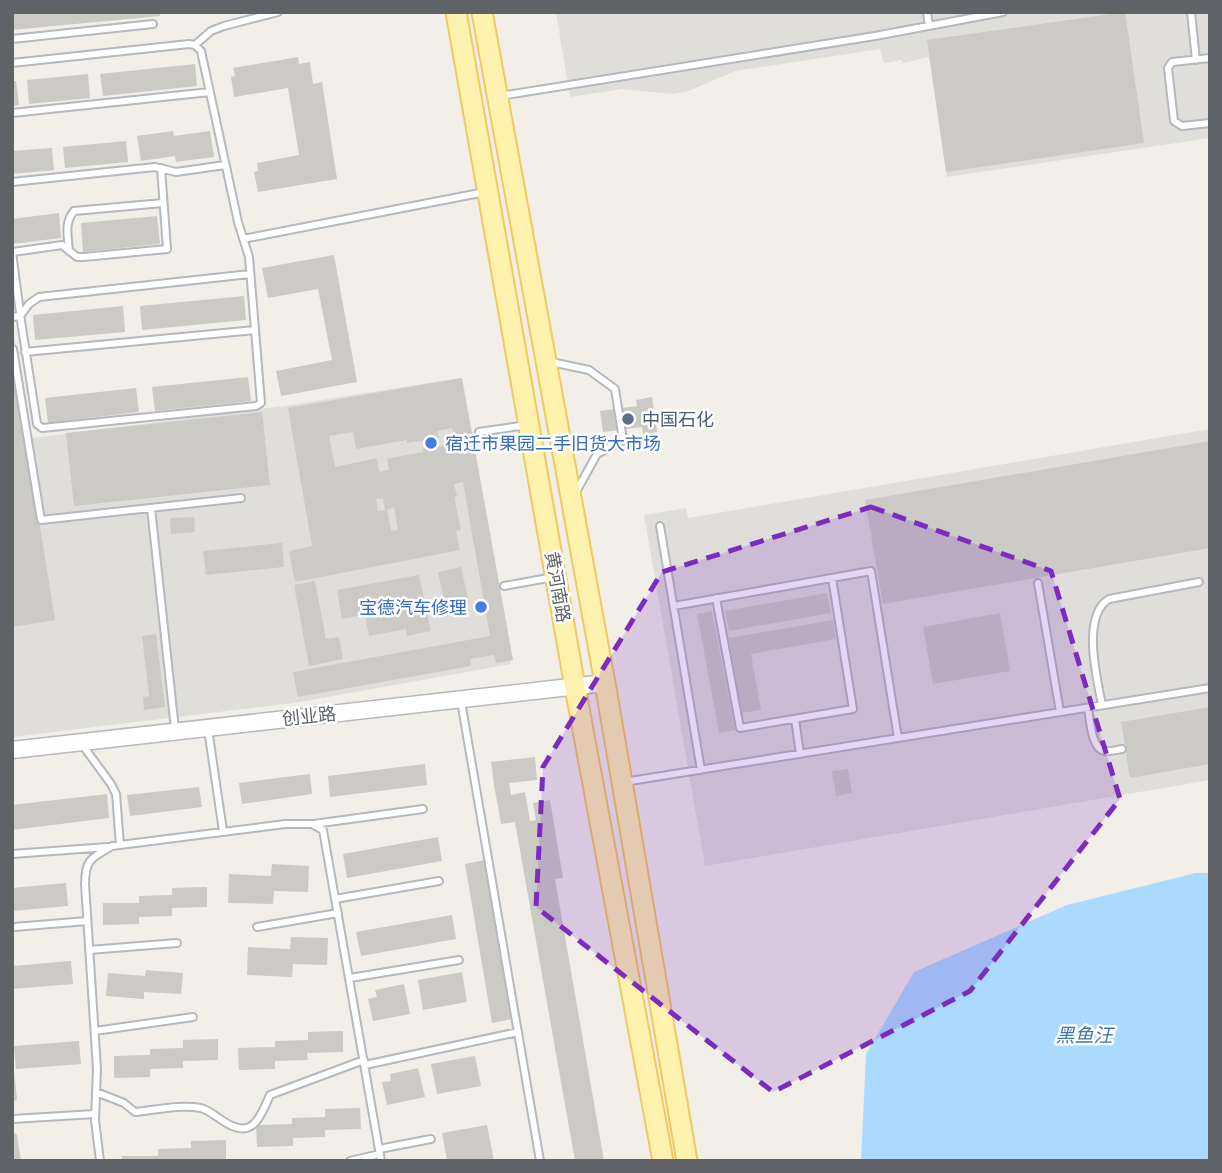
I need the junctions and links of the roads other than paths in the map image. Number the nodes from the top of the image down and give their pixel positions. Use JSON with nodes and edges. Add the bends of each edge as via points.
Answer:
{"nodes":[{"id":1,"x":278,"y":12,"type":"edge"},
{"id":2,"x":456,"y":12,"type":"edge"},
{"id":3,"x":482,"y":12,"type":"edge"},
{"id":4,"x":927,"y":12,"type":"edge"},
{"id":5,"x":1003,"y":12,"type":"edge"},
{"id":6,"x":1191,"y":12,"type":"edge"},
{"id":7,"x":153,"y":24,"type":"dead end"},
{"id":8,"x":929,"y":26,"type":"junction"},
{"id":9,"x":12,"y":39,"type":"edge"},
{"id":10,"x":195,"y":45,"type":"junction"},
{"id":11,"x":1210,"y":58,"type":"edge"},
{"id":12,"x":1196,"y":60,"type":"junction"},
{"id":13,"x":12,"y":63,"type":"edge"},
{"id":14,"x":210,"y":92,"type":"junction"},
{"id":15,"x":498,"y":96,"type":"junction"},
{"id":16,"x":12,"y":113,"type":"edge"},
{"id":17,"x":1210,"y":123,"type":"edge"},
{"id":18,"x":225,"y":165,"type":"junction"},
{"id":19,"x":161,"y":168,"type":"junction"},
{"id":20,"x":12,"y":181,"type":"edge"},
{"id":21,"x":488,"y":191,"type":"junction"},
{"id":22,"x":163,"y":202,"type":"junction"},
{"id":23,"x":243,"y":239,"type":"junction"},
{"id":24,"x":69,"y":251,"type":"junction"},
{"id":25,"x":13,"y":252,"type":"edge"},
{"id":26,"x":250,"y":274,"type":"junction"},
{"id":27,"x":16,"y":316,"type":"edge"},
{"id":28,"x":254,"y":330,"type":"junction"},
{"id":29,"x":13,"y":349,"type":"edge"},
{"id":30,"x":26,"y":352,"type":"junction"},
{"id":31,"x":546,"y":361,"type":"junction"},
{"id":32,"x":529,"y":425,"type":"junction"},
{"id":33,"x":479,"y":432,"type":"dead end"},
{"id":34,"x":241,"y":498,"type":"dead end"},
{"id":35,"x":571,"y":500,"type":"junction"},
{"id":36,"x":151,"y":508,"type":"junction"},
{"id":37,"x":660,"y":526,"type":"dead end"},
{"id":38,"x":556,"y":577,"type":"junction"},
{"id":39,"x":832,"y":578,"type":"junction"},
{"id":40,"x":1199,"y":582,"type":"dead end"},
{"id":41,"x":1038,"y":583,"type":"dead end"},
{"id":42,"x":504,"y":586,"type":"dead end"},
{"id":43,"x":716,"y":598,"type":"junction"},
{"id":44,"x":674,"y":606,"type":"junction"},
{"id":45,"x":605,"y":683,"type":"junction"},
{"id":46,"x":575,"y":687,"type":"junction"},
{"id":47,"x":1210,"y":688,"type":"edge"},
{"id":48,"x":461,"y":699,"type":"junction"},
{"id":49,"x":1101,"y":705,"type":"junction"},
{"id":50,"x":1088,"y":708,"type":"junction"},
{"id":51,"x":1060,"y":712,"type":"junction"},
{"id":52,"x":795,"y":719,"type":"junction"},
{"id":53,"x":208,"y":728,"type":"junction"},
{"id":54,"x":175,"y":731,"type":"junction"},
{"id":55,"x":898,"y":738,"type":"junction"},
{"id":56,"x":80,"y":742,"type":"junction"},
{"id":57,"x":1122,"y":749,"type":"dead end"},
{"id":58,"x":12,"y":750,"type":"edge"},
{"id":59,"x":800,"y":754,"type":"junction"},
{"id":60,"x":701,"y":770,"type":"junction"},
{"id":61,"x":622,"y":783,"type":"junction"},
{"id":62,"x":423,"y":809,"type":"dead end"},
{"id":63,"x":312,"y":824,"type":"junction"},
{"id":64,"x":223,"y":831,"type":"junction"},
{"id":65,"x":120,"y":845,"type":"junction"},
{"id":66,"x":112,"y":846,"type":"junction"},
{"id":67,"x":12,"y":854,"type":"edge"},
{"id":68,"x":439,"y":881,"type":"dead end"},
{"id":69,"x":335,"y":899,"type":"junction"},
{"id":70,"x":338,"y":913,"type":"junction"},
{"id":71,"x":87,"y":921,"type":"junction"},
{"id":72,"x":14,"y":927,"type":"edge"},
{"id":73,"x":257,"y":927,"type":"dead end"},
{"id":74,"x":177,"y":943,"type":"dead end"},
{"id":75,"x":89,"y":950,"type":"junction"},
{"id":76,"x":459,"y":960,"type":"dead end"},
{"id":77,"x":349,"y":978,"type":"junction"},
{"id":78,"x":193,"y":1017,"type":"dead end"},
{"id":79,"x":95,"y":1031,"type":"junction"},
{"id":80,"x":518,"y":1032,"type":"junction"},
{"id":81,"x":365,"y":1062,"type":"junction"},
{"id":82,"x":96,"y":1092,"type":"junction"},
{"id":83,"x":95,"y":1114,"type":"junction"},
{"id":84,"x":12,"y":1119,"type":"edge"},
{"id":85,"x":431,"y":1139,"type":"dead end"},
{"id":86,"x":380,"y":1154,"type":"edge"},
{"id":87,"x":100,"y":1161,"type":"edge"},
{"id":88,"x":350,"y":1161,"type":"edge"},
{"id":89,"x":540,"y":1161,"type":"edge"},
{"id":90,"x":663,"y":1161,"type":"edge"},
{"id":91,"x":687,"y":1161,"type":"edge"}],
"edges":[{"from":1,"to":10,"type":"lane","via":[[211,31]]},
{"from":2,"to":21,"type":"main road","name":"黄河南路"},
{"from":3,"to":15,"type":"main road","name":"黄河南路"},
{"from":4,"to":8,"type":"lane"},
{"from":5,"to":8,"type":"lane"},
{"from":6,"to":12,"type":"lane"},
{"from":7,"to":9,"type":"lane"},
{"from":8,"to":15,"type":"lane"},
{"from":10,"to":13,"type":"lane"},
{"from":10,"to":14,"type":"lane","via":[[201,51]]},
{"from":11,"to":12,"type":"lane"},
{"from":12,"to":17,"type":"lane","via":[[1172,62],[1168,68],[1174,121],[1182,126]]},
{"from":14,"to":16,"type":"lane"},
{"from":14,"to":18,"type":"lane"},
{"from":15,"to":31,"type":"main road","name":"黄河南路"},
{"from":18,"to":19,"type":"lane","via":[[176,172]]},
{"from":18,"to":23,"type":"lane"},
{"from":19,"to":20,"type":"lane"},
{"from":19,"to":22,"type":"lane"},
{"from":21,"to":23,"type":"lane"},
{"from":21,"to":32,"type":"main road","name":"黄河南路"},
{"from":22,"to":24,"type":"lane","via":[[74,211],[68,218]]},
{"from":22,"to":24,"type":"lane","via":[[167,249],[84,257]]},
{"from":23,"to":26,"type":"lane"},
{"from":24,"to":25,"type":"lane","via":[[62,245]]},
{"from":25,"to":27,"type":"lane"},
{"from":26,"to":27,"type":"lane","via":[[39,297]]},
{"from":26,"to":28,"type":"lane"},
{"from":27,"to":30,"type":"lane"},
{"from":28,"to":30,"type":"lane"},
{"from":28,"to":30,"type":"lane","via":[[261,403],[256,406],[42,428],[37,424]]},
{"from":29,"to":36,"type":"lane","via":[[41,520]]},
{"from":31,"to":35,"type":"main road","name":"黄河南路"},
{"from":31,"to":35,"type":"lane","via":[[589,370],[615,389],[623,440],[597,454]]},
{"from":32,"to":33,"type":"lane"},
{"from":32,"to":38,"type":"main road","name":"黄河南路"},
{"from":34,"to":36,"type":"lane"},
{"from":35,"to":45,"type":"main road","name":"黄河南路"},
{"from":36,"to":54,"type":"lane"},
{"from":37,"to":44,"type":"lane"},
{"from":38,"to":42,"type":"lane"},
{"from":38,"to":46,"type":"main road","name":"黄河南路"},
{"from":39,"to":43,"type":"lane"},
{"from":39,"to":52,"type":"lane","via":[[853,709]]},
{"from":39,"to":55,"type":"lane","via":[[871,571]]},
{"from":40,"to":49,"type":"lane","via":[[1102,603],[1094,622]]},
{"from":41,"to":51,"type":"lane"},
{"from":43,"to":44,"type":"lane"},
{"from":43,"to":52,"type":"lane","via":[[740,728]]},
{"from":44,"to":60,"type":"lane"},
{"from":45,"to":46,"type":"street","name":"创业路"},
{"from":45,"to":61,"type":"main road","name":"黄河南路"},
{"from":46,"to":48,"type":"street","name":"创业路"},
{"from":46,"to":90,"type":"main road","name":"黄河南路"},
{"from":47,"to":49,"type":"lane"},
{"from":48,"to":53,"type":"street","name":"创业路"},
{"from":48,"to":80,"type":"lane"},
{"from":49,"to":50,"type":"lane"},
{"from":50,"to":51,"type":"lane"},
{"from":50,"to":57,"type":"lane","via":[[1098,748]]},
{"from":51,"to":55,"type":"lane"},
{"from":52,"to":59,"type":"lane"},
{"from":53,"to":54,"type":"street","name":"创业路"},
{"from":53,"to":64,"type":"lane"},
{"from":54,"to":56,"type":"street","name":"创业路"},
{"from":55,"to":59,"type":"lane"},
{"from":56,"to":58,"type":"street","name":"创业路"},
{"from":56,"to":65,"type":"lane","via":[[116,794]]},
{"from":59,"to":60,"type":"lane"},
{"from":60,"to":61,"type":"lane"},
{"from":61,"to":91,"type":"main road","name":"黄河南路"},
{"from":62,"to":63,"type":"lane"},
{"from":63,"to":64,"type":"lane"},
{"from":63,"to":69,"type":"lane","via":[[323,830]]},
{"from":64,"to":65,"type":"lane"},
{"from":65,"to":66,"type":"lane"},
{"from":66,"to":67,"type":"lane"},
{"from":66,"to":71,"type":"lane","via":[[85,867]]},
{"from":68,"to":69,"type":"lane"},
{"from":69,"to":70,"type":"lane"},
{"from":70,"to":73,"type":"lane"},
{"from":70,"to":77,"type":"lane"},
{"from":71,"to":72,"type":"lane"},
{"from":71,"to":75,"type":"lane"},
{"from":74,"to":75,"type":"lane"},
{"from":75,"to":79,"type":"lane"},
{"from":76,"to":77,"type":"lane"},
{"from":77,"to":81,"type":"lane"},
{"from":78,"to":79,"type":"lane"},
{"from":79,"to":82,"type":"lane"},
{"from":80,"to":81,"type":"lane"},
{"from":80,"to":89,"type":"lane"},
{"from":81,"to":82,"type":"lane","via":[[270,1095],[254,1125],[247,1129],[231,1128],[205,1109],[188,1106],[135,1112]]},
{"from":81,"to":86,"type":"lane"},
{"from":82,"to":83,"type":"lane"},
{"from":83,"to":84,"type":"lane"},
{"from":83,"to":87,"type":"lane"},
{"from":85,"to":86,"type":"lane"},
{"from":86,"to":88,"type":"lane"}]}
